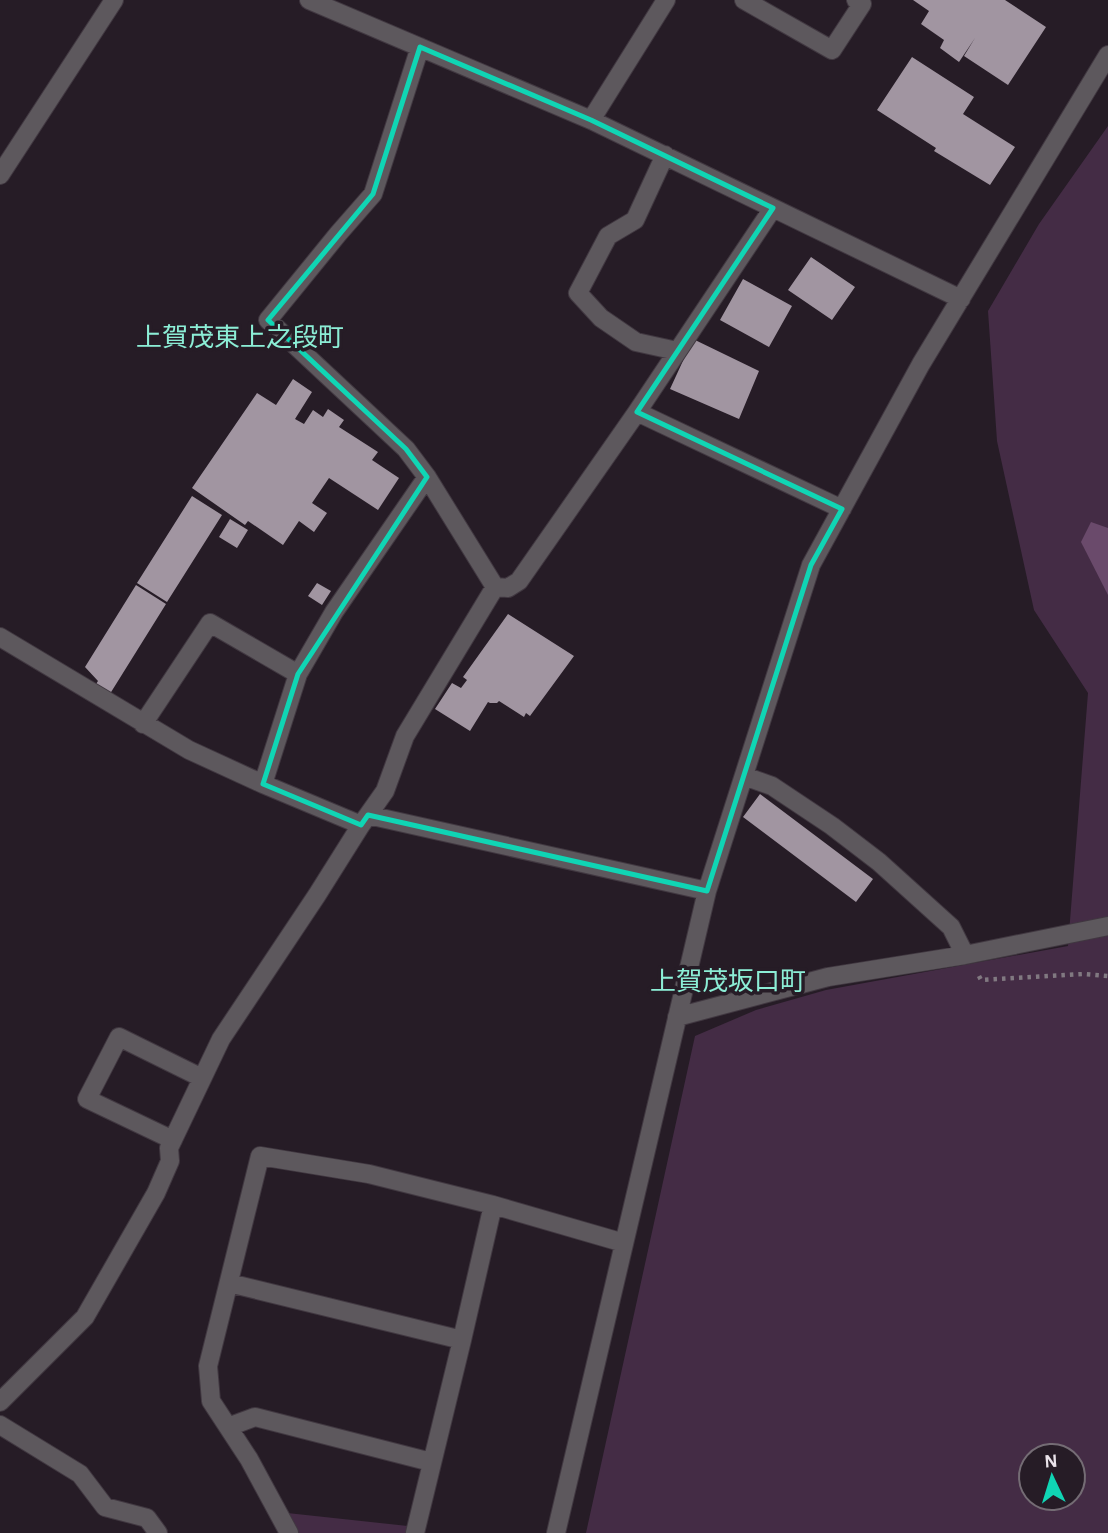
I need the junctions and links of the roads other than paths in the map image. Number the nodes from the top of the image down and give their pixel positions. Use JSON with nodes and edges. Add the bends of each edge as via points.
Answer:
{"nodes":[{"id":1,"x":114,"y":0,"type":"edge"},
{"id":2,"x":309,"y":0,"type":"edge"},
{"id":3,"x":666,"y":0,"type":"edge"},
{"id":4,"x":744,"y":0,"type":"edge"},
{"id":5,"x":856,"y":0,"type":"edge"},
{"id":6,"x":420,"y":47,"type":"junction"},
{"id":7,"x":1108,"y":55,"type":"edge"},
{"id":8,"x":591,"y":120,"type":"junction"},
{"id":9,"x":665,"y":155,"type":"junction"},
{"id":10,"x":0,"y":175,"type":"edge"},
{"id":11,"x":772,"y":208,"type":"junction"},
{"id":12,"x":961,"y":299,"type":"junction"},
{"id":13,"x":677,"y":351,"type":"junction"},
{"id":14,"x":637,"y":412,"type":"junction"},
{"id":15,"x":427,"y":477,"type":"junction"},
{"id":16,"x":842,"y":509,"type":"junction"},
{"id":17,"x":495,"y":587,"type":"junction"},
{"id":18,"x":0,"y":637,"type":"edge"},
{"id":19,"x":298,"y":674,"type":"junction"},
{"id":20,"x":144,"y":724,"type":"junction"},
{"id":21,"x":744,"y":776,"type":"junction"},
{"id":22,"x":263,"y":784,"type":"junction"},
{"id":23,"x":364,"y":820,"type":"junction"},
{"id":24,"x":707,"y":891,"type":"junction"},
{"id":25,"x":1108,"y":926,"type":"edge"},
{"id":26,"x":965,"y":955,"type":"junction"},
{"id":27,"x":677,"y":1017,"type":"junction"},
{"id":28,"x":202,"y":1078,"type":"junction"},
{"id":29,"x":173,"y":1140,"type":"junction"},
{"id":30,"x":493,"y":1205,"type":"junction"},
{"id":31,"x":624,"y":1242,"type":"junction"},
{"id":32,"x":229,"y":1283,"type":"junction"},
{"id":33,"x":462,"y":1340,"type":"junction"},
{"id":34,"x":0,"y":1402,"type":"edge"},
{"id":35,"x":0,"y":1425,"type":"edge"},
{"id":36,"x":228,"y":1427,"type":"junction"},
{"id":37,"x":431,"y":1462,"type":"junction"},
{"id":38,"x":158,"y":1533,"type":"edge"},
{"id":39,"x":289,"y":1533,"type":"edge"},
{"id":40,"x":415,"y":1533,"type":"edge"},
{"id":41,"x":556,"y":1533,"type":"edge"}],
"edges":[{"from":1,"to":10,"type":"street"},
{"from":2,"to":6,"type":"street"},
{"from":3,"to":8,"type":"street"},
{"from":4,"to":5,"type":"street","via":[[832,50],[862,4]]},
{"from":6,"to":8,"type":"street"},
{"from":6,"to":15,"type":"street","via":[[373,194],[268,320],[406,449]]},
{"from":7,"to":12,"type":"street"},
{"from":8,"to":9,"type":"street"},
{"from":9,"to":11,"type":"street"},
{"from":9,"to":13,"type":"street","via":[[635,220],[608,236],[578,293],[601,318],[636,342]]},
{"from":11,"to":12,"type":"street"},
{"from":11,"to":13,"type":"street"},
{"from":12,"to":16,"type":"street"},
{"from":13,"to":14,"type":"street"},
{"from":14,"to":16,"type":"street"},
{"from":14,"to":17,"type":"street","via":[[519,581],[508,588]]},
{"from":15,"to":17,"type":"street"},
{"from":15,"to":19,"type":"street","via":[[334,612]]},
{"from":16,"to":21,"type":"street","via":[[811,565]]},
{"from":17,"to":23,"type":"street","via":[[404,736],[385,791]]},
{"from":18,"to":20,"type":"street"},
{"from":19,"to":20,"type":"street","via":[[210,623]]},
{"from":19,"to":22,"type":"street"},
{"from":20,"to":22,"type":"street"},
{"from":21,"to":24,"type":"street"},
{"from":21,"to":26,"type":"street","via":[[772,786],[879,862],[951,927]]},
{"from":22,"to":23,"type":"street"},
{"from":23,"to":24,"type":"street"},
{"from":23,"to":28,"type":"street","via":[[221,1039]]},
{"from":24,"to":27,"type":"street"},
{"from":25,"to":26,"type":"street"},
{"from":26,"to":27,"type":"street","via":[[828,977]]},
{"from":27,"to":31,"type":"street"},
{"from":28,"to":29,"type":"street"},
{"from":28,"to":29,"type":"street","via":[[119,1037],[87,1099]]},
{"from":29,"to":34,"type":"street","via":[[170,1161],[156,1193],[85,1317]]},
{"from":30,"to":31,"type":"street"},
{"from":30,"to":32,"type":"street","via":[[369,1174],[260,1156]]},
{"from":30,"to":33,"type":"street"},
{"from":31,"to":41,"type":"street"},
{"from":32,"to":33,"type":"street"},
{"from":32,"to":36,"type":"street","via":[[208,1366],[211,1401]]},
{"from":33,"to":37,"type":"street"},
{"from":35,"to":38,"type":"street","via":[[80,1474],[106,1507],[147,1518]]},
{"from":36,"to":37,"type":"street","via":[[255,1417]]},
{"from":36,"to":39,"type":"street"},
{"from":37,"to":40,"type":"street"}]}
